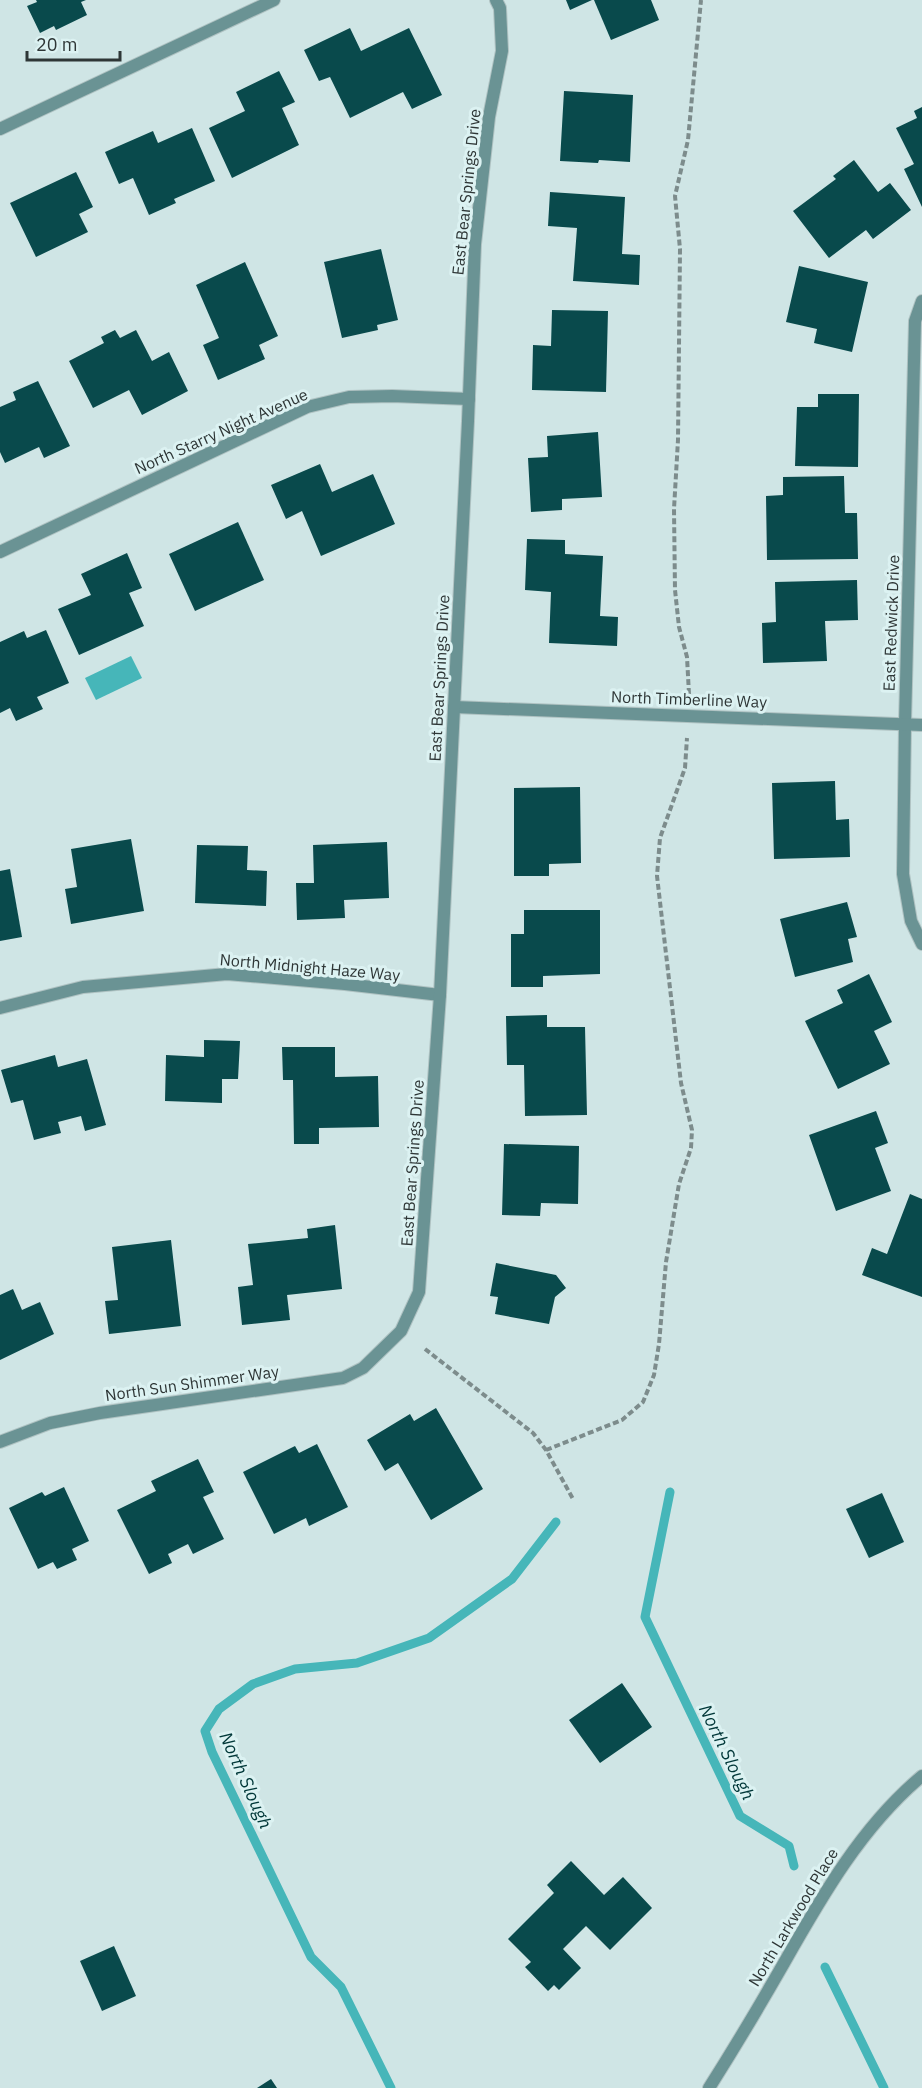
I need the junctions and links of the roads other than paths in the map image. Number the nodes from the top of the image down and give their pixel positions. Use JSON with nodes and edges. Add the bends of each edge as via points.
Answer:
{"nodes":[{"id":1,"x":274,"y":0,"type":"edge"},
{"id":2,"x":496,"y":0,"type":"edge"},
{"id":3,"x":0,"y":129,"type":"edge"},
{"id":4,"x":922,"y":301,"type":"edge"},
{"id":5,"x":469,"y":399,"type":"junction"},
{"id":6,"x":0,"y":552,"type":"edge"},
{"id":7,"x":454,"y":707,"type":"junction"},
{"id":8,"x":904,"y":724,"type":"junction"},
{"id":9,"x":922,"y":725,"type":"edge"},
{"id":10,"x":922,"y":944,"type":"edge"},
{"id":11,"x":440,"y":995,"type":"junction"},
{"id":12,"x":0,"y":1008,"type":"edge"},
{"id":13,"x":383,"y":1348,"type":"joint"},
{"id":14,"x":0,"y":1442,"type":"edge"},
{"id":15,"x":922,"y":1776,"type":"edge"},
{"id":16,"x":709,"y":2088,"type":"edge"}],
"edges":[{"from":1,"to":3,"type":"street"},
{"from":2,"to":5,"type":"street","name":"East Bear Springs Drive","via":[[500,8],[502,51],[489,117],[475,244]]},
{"from":4,"to":8,"type":"street","name":"East Redwick Drive","via":[[915,321]]},
{"from":5,"to":6,"type":"street","name":"North Starry Night Avenue","via":[[349,397],[307,407]]},
{"from":5,"to":7,"type":"street","name":"East Bear Springs Drive"},
{"from":7,"to":8,"type":"street","name":"North Timberline Way"},
{"from":7,"to":11,"type":"street","name":"East Bear Springs Drive"},
{"from":8,"to":9,"type":"street","name":"North Timberline Way"},
{"from":8,"to":10,"type":"street","name":"East Redwick Drive","via":[[903,874],[911,921]]},
{"from":11,"to":12,"type":"street","name":"North Midnight Haze Way","via":[[227,974],[83,987]]},
{"from":11,"to":13,"type":"street","name":"East Bear Springs Drive","via":[[419,1292],[401,1331]]},
{"from":13,"to":14,"type":"street","name":"North Sun Shimmer Way","via":[[363,1368],[343,1378],[100,1413],[50,1423]]},
{"from":15,"to":16,"type":"street","name":"North Larkwood Place","via":[[896,1800],[843,1864]]}]}
